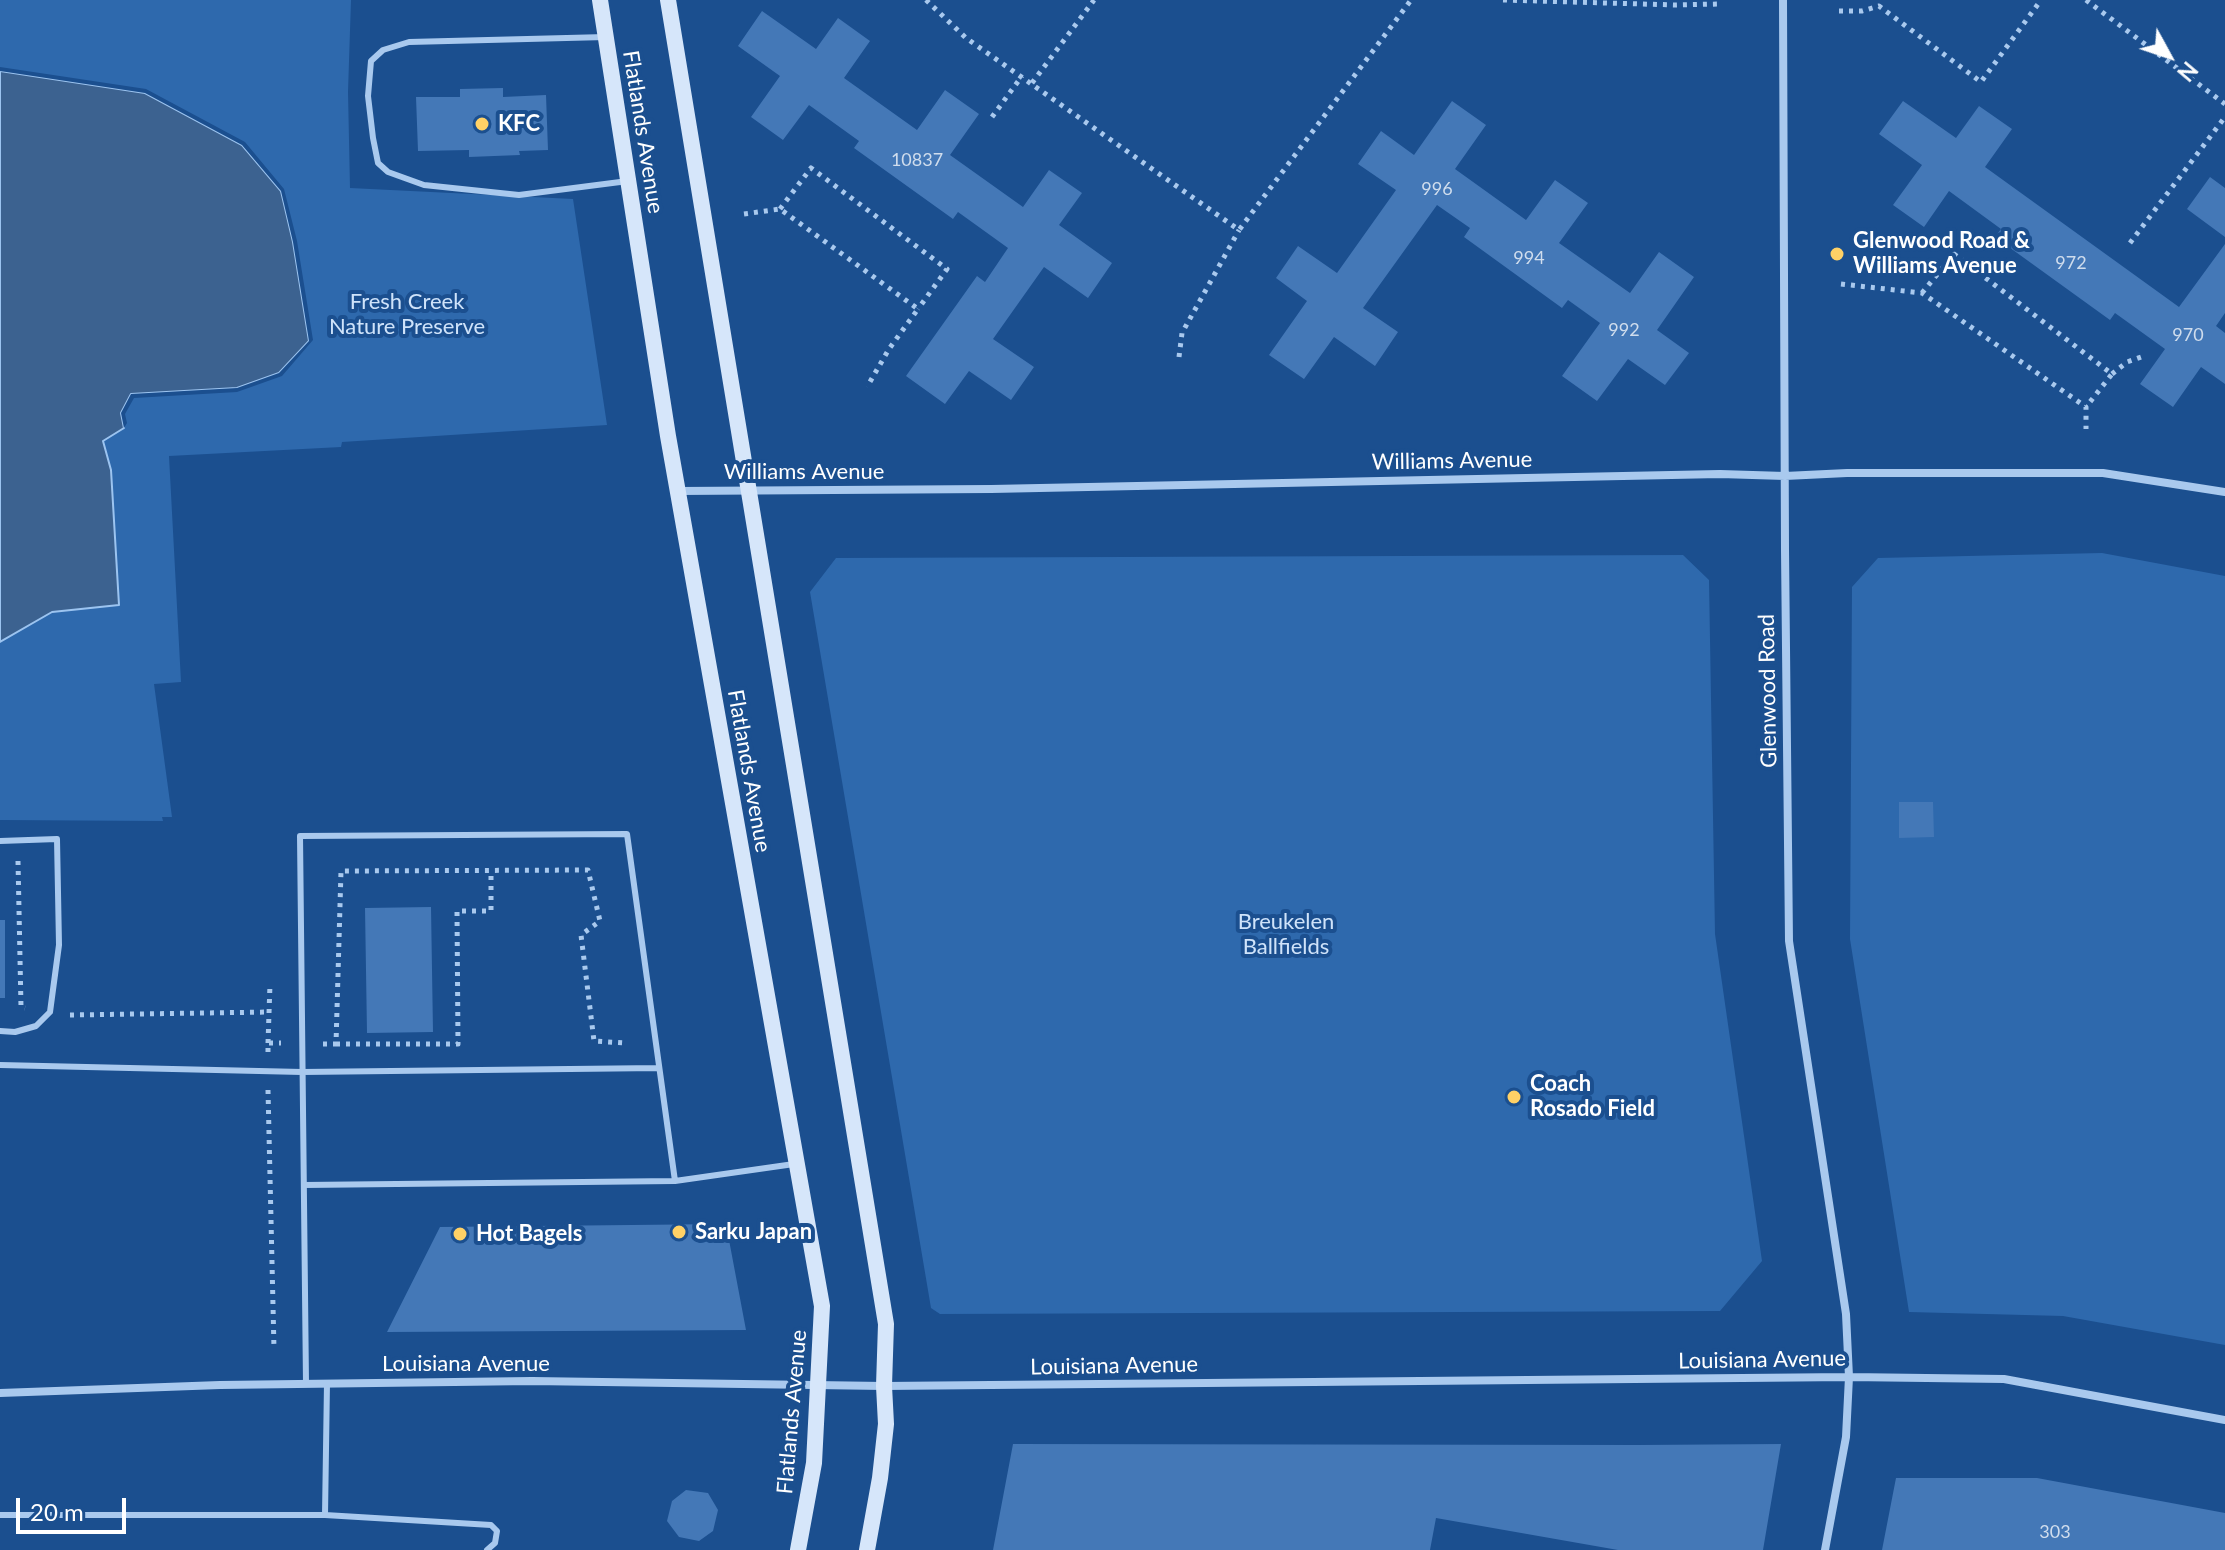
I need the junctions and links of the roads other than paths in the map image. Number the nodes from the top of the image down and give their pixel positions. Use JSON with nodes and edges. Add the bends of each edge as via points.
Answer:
{"nodes":[{"id":1,"x":600,"y":0,"type":"edge"},
{"id":2,"x":668,"y":0,"type":"edge"},
{"id":3,"x":1783,"y":0,"type":"edge"},
{"id":4,"x":606,"y":37,"type":"junction"},
{"id":5,"x":628,"y":181,"type":"junction"},
{"id":6,"x":1785,"y":476,"type":"junction"},
{"id":7,"x":678,"y":491,"type":"junction"},
{"id":8,"x":747,"y":491,"type":"junction"},
{"id":9,"x":2225,"y":492,"type":"edge"},
{"id":10,"x":0,"y":841,"type":"edge"},
{"id":11,"x":0,"y":1031,"type":"edge"},
{"id":12,"x":0,"y":1065,"type":"edge"},
{"id":13,"x":659,"y":1068,"type":"junction"},
{"id":14,"x":302,"y":1072,"type":"junction"},
{"id":15,"x":798,"y":1163,"type":"junction"},
{"id":16,"x":675,"y":1181,"type":"junction"},
{"id":17,"x":304,"y":1185,"type":"junction"},
{"id":18,"x":1849,"y":1377,"type":"junction"},
{"id":19,"x":306,"y":1383,"type":"junction"},
{"id":20,"x":327,"y":1383,"type":"junction"},
{"id":21,"x":819,"y":1386,"type":"junction"},
{"id":22,"x":884,"y":1386,"type":"junction"},
{"id":23,"x":0,"y":1393,"type":"edge"},
{"id":24,"x":2225,"y":1420,"type":"edge"},
{"id":25,"x":0,"y":1515,"type":"edge"},
{"id":26,"x":325,"y":1515,"type":"junction"},
{"id":27,"x":487,"y":1550,"type":"edge"},
{"id":28,"x":798,"y":1550,"type":"edge"},
{"id":29,"x":867,"y":1550,"type":"edge"},
{"id":30,"x":1825,"y":1550,"type":"edge"}],
"edges":[{"from":1,"to":4,"type":"main road","name":"Flatlands Avenue"},
{"from":2,"to":8,"type":"main road","name":"Flatlands Avenue"},
{"from":3,"to":6,"type":"street","name":"Glenwood Road"},
{"from":4,"to":5,"type":"main road","name":"Flatlands Avenue"},
{"from":4,"to":5,"type":"lane","via":[[409,42],[383,50],[371,61],[373,138],[378,163],[424,185],[519,195]]},
{"from":5,"to":7,"type":"main road","name":"Flatlands Avenue"},
{"from":6,"to":8,"type":"street","name":"Williams Avenue"},
{"from":6,"to":9,"type":"street","name":"Williams Avenue","via":[[2103,473]]},
{"from":6,"to":18,"type":"street","name":"Glenwood Road","via":[[1789,941],[1846,1314]]},
{"from":7,"to":8,"type":"street","name":"Williams Avenue"},
{"from":7,"to":15,"type":"main road","name":"Flatlands Avenue"},
{"from":8,"to":22,"type":"main road","name":"Flatlands Avenue","via":[[886,1324]]},
{"from":10,"to":11,"type":"lane","via":[[57,839],[59,945],[50,1012],[36,1026]]},
{"from":12,"to":14,"type":"lane"},
{"from":13,"to":14,"type":"lane"},
{"from":13,"to":14,"type":"lane","via":[[627,834],[300,836]]},
{"from":13,"to":16,"type":"lane"},
{"from":14,"to":17,"type":"lane"},
{"from":15,"to":16,"type":"lane"},
{"from":15,"to":21,"type":"main road","name":"Flatlands Avenue","via":[[822,1306]]},
{"from":16,"to":17,"type":"lane"},
{"from":17,"to":19,"type":"lane"},
{"from":18,"to":22,"type":"street","name":"Louisiana Avenue"},
{"from":18,"to":24,"type":"street","name":"Louisiana Avenue","via":[[2004,1379]]},
{"from":18,"to":30,"type":"street","name":"Glenwood Road","via":[[1846,1437]]},
{"from":19,"to":20,"type":"street","name":"Louisiana Avenue"},
{"from":19,"to":23,"type":"street","name":"Louisiana Avenue"},
{"from":20,"to":21,"type":"street","name":"Louisiana Avenue"},
{"from":20,"to":26,"type":"lane"},
{"from":21,"to":22,"type":"street","name":"Louisiana Avenue"},
{"from":21,"to":28,"type":"main road","name":"Flatlands Avenue","via":[[814,1463]]},
{"from":22,"to":29,"type":"main road","name":"Flatlands Avenue","via":[[886,1424]]},
{"from":25,"to":26,"type":"lane"},
{"from":26,"to":27,"type":"lane","via":[[491,1525],[497,1531]]}]}
